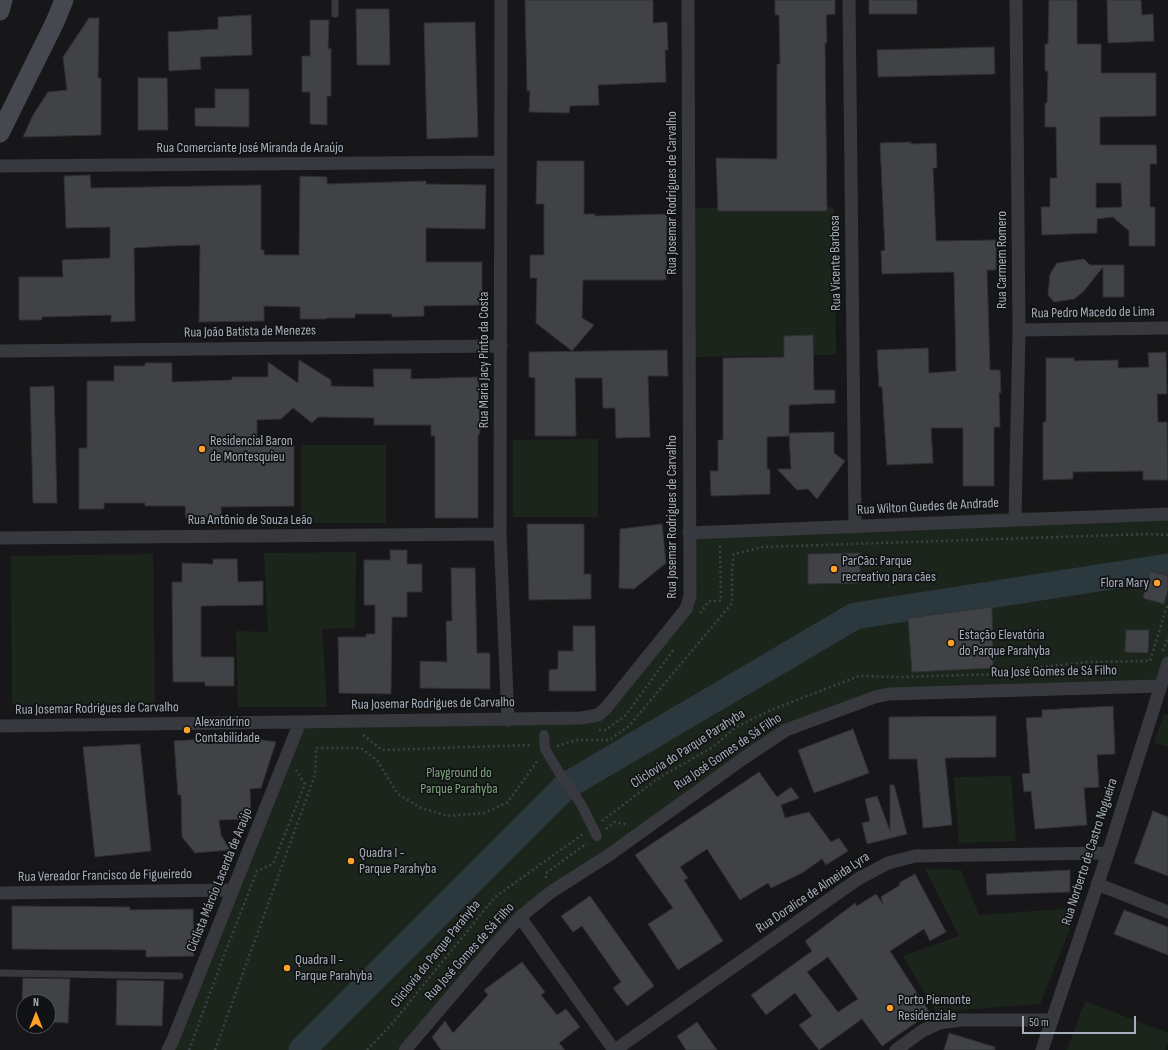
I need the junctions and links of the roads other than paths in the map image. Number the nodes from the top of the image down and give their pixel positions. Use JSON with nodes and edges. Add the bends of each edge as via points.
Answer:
{"nodes":[{"id":1,"x":3,"y":0,"type":"edge"},
{"id":2,"x":64,"y":0,"type":"edge"},
{"id":3,"x":335,"y":0,"type":"edge"},
{"id":4,"x":501,"y":0,"type":"edge"},
{"id":5,"x":688,"y":0,"type":"edge"},
{"id":6,"x":849,"y":0,"type":"edge"},
{"id":7,"x":1016,"y":0,"type":"edge"},
{"id":8,"x":0,"y":11,"type":"edge"},
{"id":9,"x":335,"y":14,"type":"dead end"},
{"id":10,"x":0,"y":133,"type":"edge"},
{"id":11,"x":500,"y":162,"type":"junction"},
{"id":12,"x":0,"y":166,"type":"edge"},
{"id":13,"x":1168,"y":328,"type":"edge"},
{"id":14,"x":1019,"y":330,"type":"junction"},
{"id":15,"x":501,"y":346,"type":"junction"},
{"id":16,"x":0,"y":351,"type":"edge"},
{"id":17,"x":1168,"y":514,"type":"edge"},
{"id":18,"x":1015,"y":520,"type":"junction"},
{"id":19,"x":855,"y":526,"type":"junction"},
{"id":20,"x":689,"y":533,"type":"junction"},
{"id":21,"x":500,"y":534,"type":"junction"},
{"id":22,"x":0,"y":538,"type":"edge"},
{"id":23,"x":1164,"y":660,"type":"edge"},
{"id":24,"x":1160,"y":686,"type":"junction"},
{"id":25,"x":508,"y":720,"type":"junction"},
{"id":26,"x":300,"y":722,"type":"junction"},
{"id":27,"x":0,"y":726,"type":"edge"},
{"id":28,"x":544,"y":734,"type":"dead end"},
{"id":29,"x":595,"y":832,"type":"road end"},
{"id":30,"x":1108,"y":853,"type":"junction"},
{"id":31,"x":1097,"y":884,"type":"junction"},
{"id":32,"x":233,"y":890,"type":"junction"},
{"id":33,"x":0,"y":893,"type":"edge"},
{"id":34,"x":1168,"y":912,"type":"edge"},
{"id":35,"x":520,"y":917,"type":"junction"},
{"id":36,"x":0,"y":973,"type":"edge"},
{"id":37,"x":180,"y":976,"type":"dead end"},
{"id":38,"x":1052,"y":1020,"type":"junction"},
{"id":39,"x":410,"y":1048,"type":"edge"},
{"id":40,"x":168,"y":1050,"type":"edge"},
{"id":41,"x":615,"y":1050,"type":"edge"},
{"id":42,"x":896,"y":1050,"type":"edge"},
{"id":43,"x":1042,"y":1050,"type":"edge"}],
"edges":[{"from":1,"to":8,"type":"main road"},
{"from":2,"to":10,"type":"main road"},
{"from":3,"to":9,"type":"lane"},
{"from":4,"to":11,"type":"street","name":"Rua Maria Jacy Pinto da Costa"},
{"from":5,"to":20,"type":"street","name":"Rua Josemar Rodrigues de Carvalho"},
{"from":6,"to":19,"type":"street","name":"Rua Vicente Barbosa"},
{"from":7,"to":14,"type":"street","name":"Rua Carmem Romero"},
{"from":11,"to":12,"type":"street","name":"Rua Comerciante José Miranda de Araújo"},
{"from":11,"to":15,"type":"street","name":"Rua Maria Jacy Pinto da Costa"},
{"from":13,"to":14,"type":"street","name":"Rua Pedro Macedo de Lima"},
{"from":14,"to":18,"type":"street","name":"Rua Carmem Romero"},
{"from":15,"to":16,"type":"street","name":"Rua João Batista de Menezes"},
{"from":15,"to":21,"type":"street","name":"Rua Maria Jacy Pinto da Costa"},
{"from":17,"to":18,"type":"street","name":"Rua Wilton Guedes de Andrade"},
{"from":18,"to":19,"type":"street","name":"Rua Wilton Guedes de Andrade"},
{"from":19,"to":20,"type":"street","name":"Rua Wilton Guedes de Andrade"},
{"from":20,"to":25,"type":"street","name":"Rua Josemar Rodrigues de Carvalho","via":[[690,596],[686,609],[606,708],[598,715],[582,718]]},
{"from":21,"to":22,"type":"street","name":"Rua Antônio de Souza Leão"},
{"from":21,"to":25,"type":"street","name":"Rua Maria Jacy Pinto da Costa"},
{"from":23,"to":24,"type":"street","name":"Rua Norberto de Castro Nogueira"},
{"from":24,"to":30,"type":"street","name":"Rua Norberto de Castro Nogueira"},
{"from":24,"to":35,"type":"street","name":"Rua José Gomes de Sá Filho","via":[[908,692],[875,697],[800,724],[776,735],[609,855],[551,892]]},
{"from":25,"to":26,"type":"street","name":"Rua Josemar Rodrigues de Carvalho"},
{"from":26,"to":27,"type":"street","name":"Rua Josemar Rodrigues de Carvalho"},
{"from":26,"to":32,"type":"street","name":"Ciclista Márcio Lacerda de Araújo"},
{"from":28,"to":29,"type":"street","via":[[545,749],[582,804]]},
{"from":30,"to":31,"type":"street","name":"Rua Norberto de Castro Nogueira"},
{"from":30,"to":41,"type":"street","name":"Rua Doralice de Almeida Lyra","via":[[915,856],[888,863],[858,879]]},
{"from":31,"to":34,"type":"street"},
{"from":31,"to":38,"type":"street","name":"Rua Norberto de Castro Nogueira"},
{"from":32,"to":33,"type":"street","name":"Rua Vereador Francisco de Figueiredo"},
{"from":32,"to":40,"type":"street","name":"Ciclista Márcio Lacerda de Araújo"},
{"from":35,"to":39,"type":"street","name":"Rua José Gomes de Sá Filho"},
{"from":35,"to":41,"type":"street"},
{"from":36,"to":37,"type":"lane"},
{"from":38,"to":42,"type":"street","via":[[967,1020],[939,1023],[922,1031]]},
{"from":38,"to":43,"type":"street","name":"Rua Norberto de Castro Nogueira"}]}
